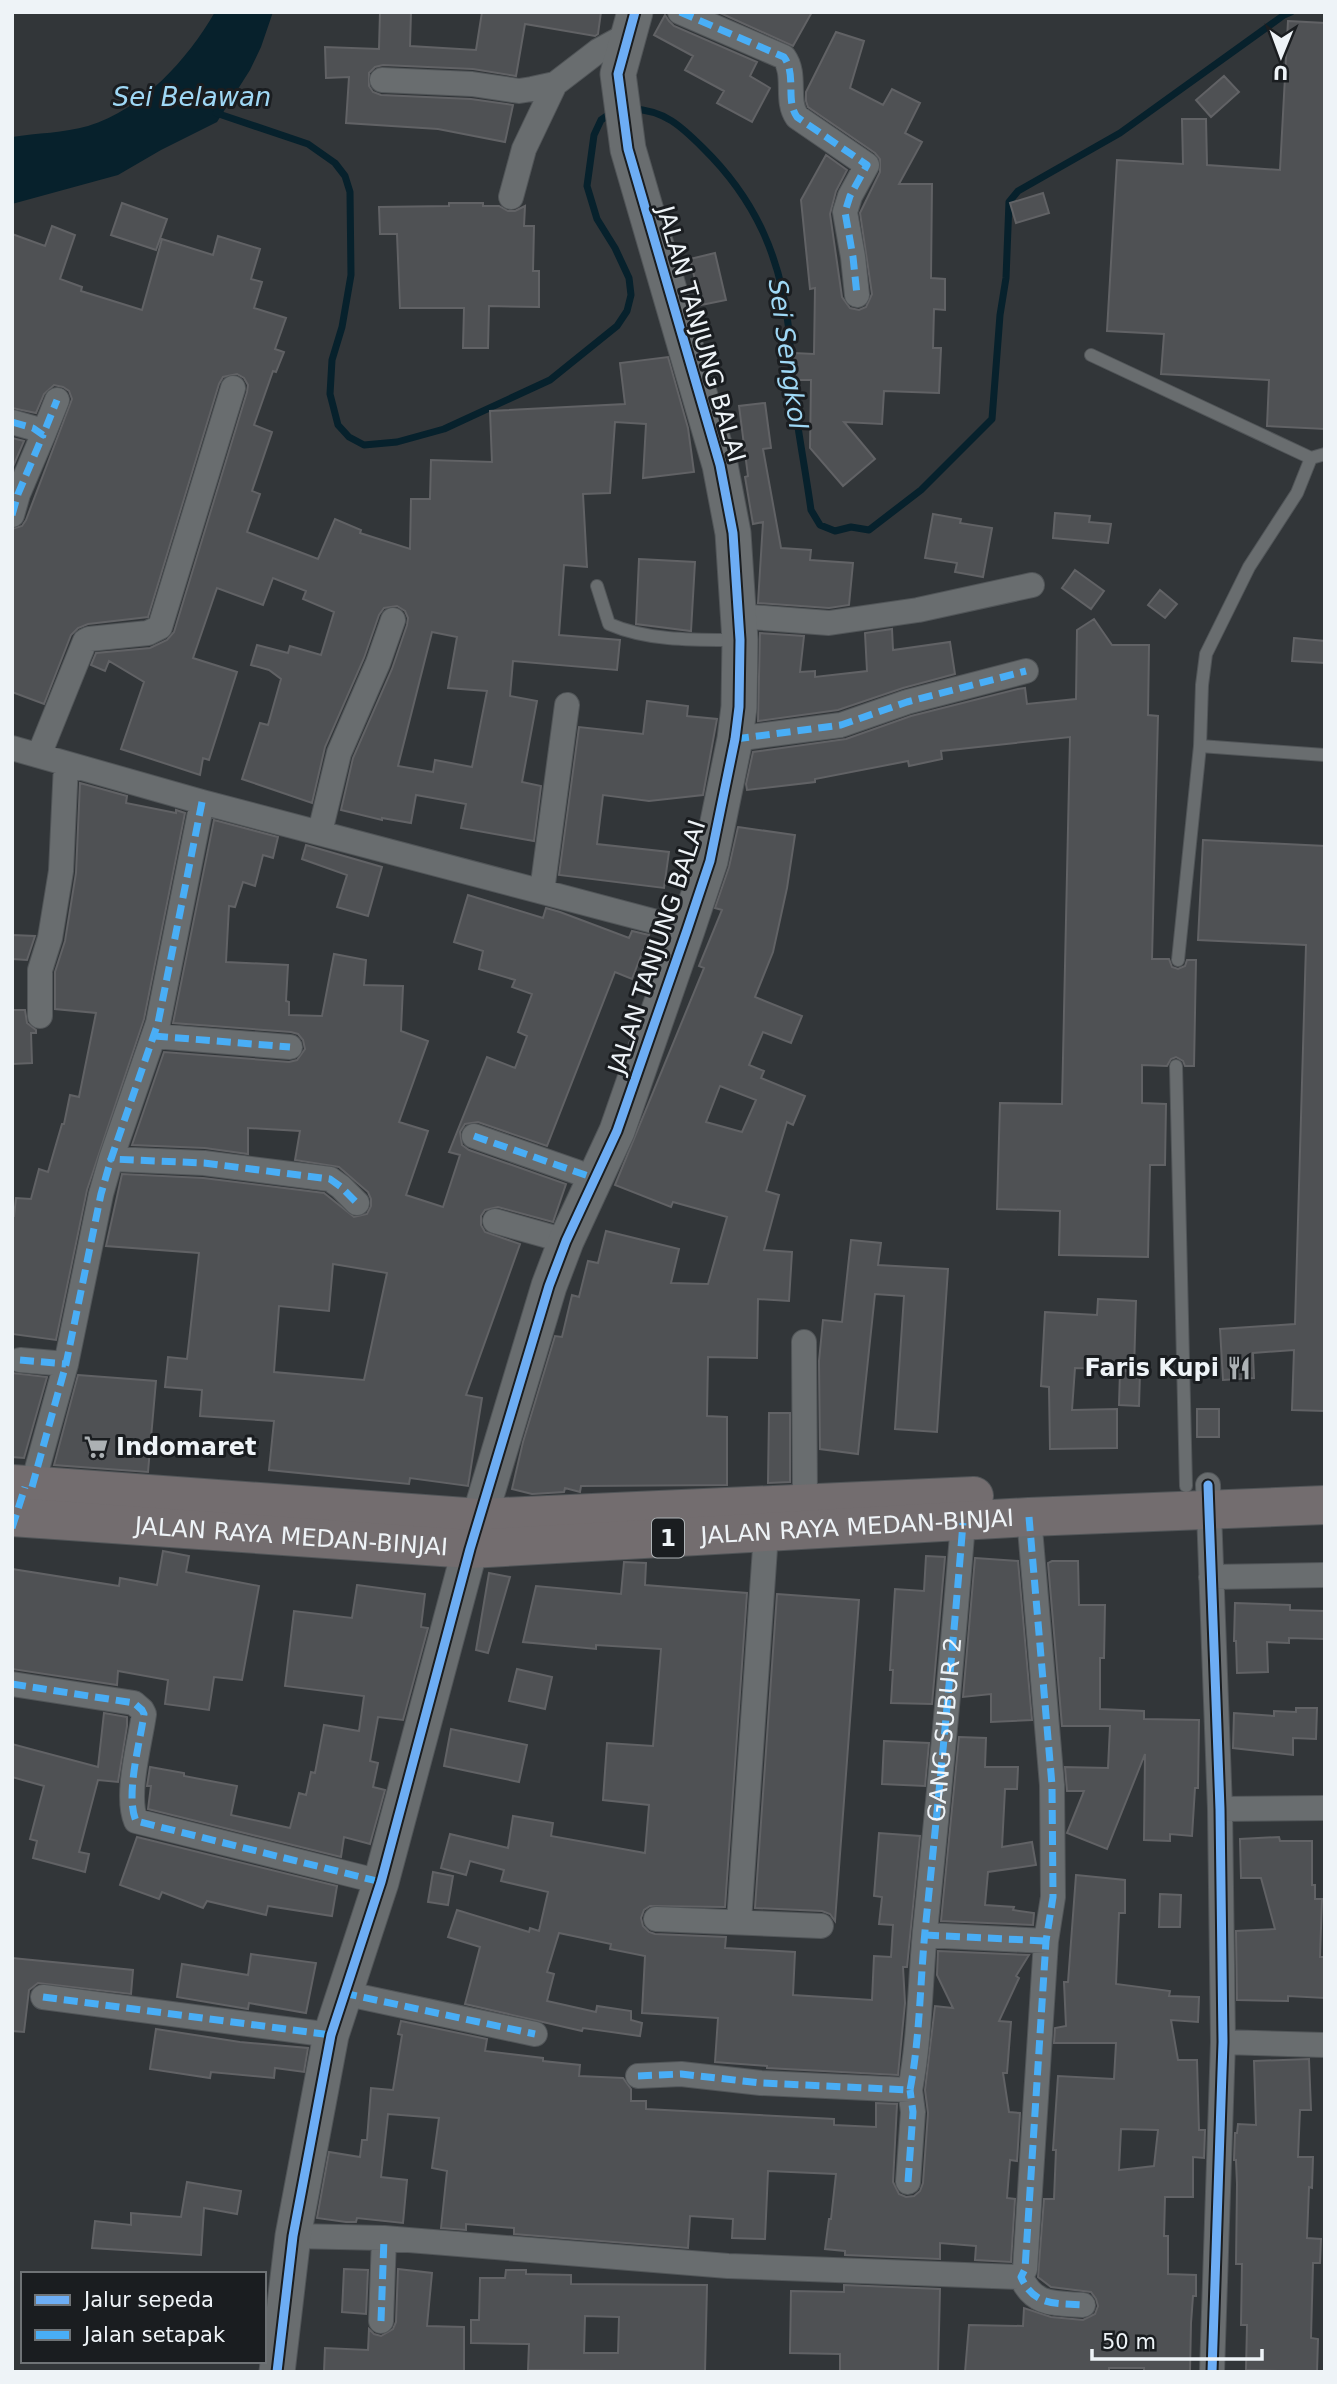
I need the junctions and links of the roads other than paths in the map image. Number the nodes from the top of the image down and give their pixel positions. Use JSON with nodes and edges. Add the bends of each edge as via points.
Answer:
{"nodes":[{"id":1,"x":680,"y":12,"type":"edge"},
{"id":2,"x":632,"y":23,"type":"edge"},
{"id":3,"x":382,"y":80,"type":"dead end"},
{"id":4,"x":555,"y":84,"type":"junction"},
{"id":5,"x":512,"y":197,"type":"dead end"},
{"id":6,"x":856,"y":295,"type":"dead end"},
{"id":7,"x":1091,"y":355,"type":"dead end"},
{"id":8,"x":233,"y":388,"type":"dead end"},
{"id":9,"x":57,"y":400,"type":"dead end"},
{"id":10,"x":12,"y":422,"type":"edge"},
{"id":11,"x":43,"y":435,"type":"junction"},
{"id":12,"x":1325,"y":454,"type":"edge"},
{"id":13,"x":1311,"y":458,"type":"junction"},
{"id":14,"x":12,"y":515,"type":"edge"},
{"id":15,"x":1032,"y":585,"type":"dead end"},
{"id":16,"x":597,"y":586,"type":"dead end"},
{"id":17,"x":393,"y":620,"type":"dead end"},
{"id":18,"x":739,"y":628,"type":"junction"},
{"id":19,"x":1026,"y":671,"type":"dead end"},
{"id":20,"x":567,"y":705,"type":"dead end"},
{"id":21,"x":735,"y":739,"type":"junction"},
{"id":22,"x":1200,"y":746,"type":"junction"},
{"id":23,"x":12,"y":748,"type":"edge"},
{"id":24,"x":39,"y":755,"type":"junction"},
{"id":25,"x":1325,"y":755,"type":"edge"},
{"id":26,"x":66,"y":764,"type":"junction"},
{"id":27,"x":202,"y":802,"type":"junction"},
{"id":28,"x":320,"y":832,"type":"junction"},
{"id":29,"x":542,"y":891,"type":"junction"},
{"id":30,"x":687,"y":930,"type":"junction"},
{"id":31,"x":1178,"y":960,"type":"dead end"},
{"id":32,"x":40,"y":1016,"type":"dead end"},
{"id":33,"x":154,"y":1036,"type":"junction"},
{"id":34,"x":290,"y":1047,"type":"dead end"},
{"id":35,"x":1176,"y":1066,"type":"dead end"},
{"id":36,"x":474,"y":1136,"type":"dead end"},
{"id":37,"x":111,"y":1160,"type":"junction"},
{"id":38,"x":594,"y":1178,"type":"junction"},
{"id":39,"x":357,"y":1203,"type":"dead end"},
{"id":40,"x":495,"y":1220,"type":"dead end"},
{"id":41,"x":566,"y":1241,"type":"junction"},
{"id":42,"x":804,"y":1342,"type":"dead end"},
{"id":43,"x":20,"y":1360,"type":"dead end"},
{"id":44,"x":66,"y":1364,"type":"junction"},
{"id":45,"x":1325,"y":1478,"type":"edge"},
{"id":46,"x":1201,"y":1494,"type":"junction"},
{"id":47,"x":18,"y":1503,"type":"edge"},
{"id":48,"x":805,"y":1503,"type":"junction"},
{"id":49,"x":1325,"y":1505,"type":"edge"},
{"id":50,"x":1029,"y":1517,"type":"junction"},
{"id":51,"x":963,"y":1522,"type":"junction"},
{"id":52,"x":474,"y":1534,"type":"junction"},
{"id":53,"x":766,"y":1534,"type":"junction"},
{"id":54,"x":1325,"y":1575,"type":"edge"},
{"id":55,"x":1211,"y":1577,"type":"junction"},
{"id":56,"x":12,"y":1685,"type":"edge"},
{"id":57,"x":1325,"y":1808,"type":"edge"},
{"id":58,"x":1220,"y":1809,"type":"junction"},
{"id":59,"x":381,"y":1882,"type":"junction"},
{"id":60,"x":656,"y":1919,"type":"dead end"},
{"id":61,"x":739,"y":1922,"type":"junction"},
{"id":62,"x":821,"y":1926,"type":"dead end"},
{"id":63,"x":925,"y":1935,"type":"junction"},
{"id":64,"x":1046,"y":1941,"type":"junction"},
{"id":65,"x":343,"y":1993,"type":"junction"},
{"id":66,"x":43,"y":1997,"type":"dead end"},
{"id":67,"x":535,"y":2034,"type":"dead end"},
{"id":68,"x":331,"y":2035,"type":"junction"},
{"id":69,"x":1223,"y":2042,"type":"junction"},
{"id":70,"x":1325,"y":2045,"type":"edge"},
{"id":71,"x":638,"y":2076,"type":"dead end"},
{"id":72,"x":911,"y":2090,"type":"junction"},
{"id":73,"x":908,"y":2182,"type":"dead end"},
{"id":74,"x":293,"y":2236,"type":"junction"},
{"id":75,"x":384,"y":2238,"type":"junction"},
{"id":76,"x":1020,"y":2277,"type":"junction"},
{"id":77,"x":1083,"y":2305,"type":"dead end"},
{"id":78,"x":381,"y":2321,"type":"dead end"},
{"id":79,"x":278,"y":2372,"type":"edge"},
{"id":80,"x":1212,"y":2372,"type":"edge"}],
"edges":[{"from":1,"to":6,"type":"street","via":[[784,57],[790,65],[792,110],[797,117],[867,165],[845,212]]},
{"from":2,"to":4,"type":"street"},
{"from":2,"to":18,"type":"street","name":"JALAN TANJUNG BALAI","via":[[618,74],[628,149],[720,465],[733,533]]},
{"from":3,"to":4,"type":"street","via":[[519,91]]},
{"from":4,"to":5,"type":"street","via":[[524,149]]},
{"from":7,"to":13,"type":"lane"},
{"from":8,"to":24,"type":"street","via":[[160,626],[148,633],[85,642]]},
{"from":9,"to":11,"type":"street"},
{"from":10,"to":11,"type":"street"},
{"from":11,"to":14,"type":"street"},
{"from":12,"to":13,"type":"lane"},
{"from":13,"to":22,"type":"lane","via":[[1297,493],[1249,567],[1206,654]]},
{"from":15,"to":18,"type":"street","via":[[918,610],[829,623]]},
{"from":16,"to":18,"type":"lane","via":[[609,624],[629,632],[695,640]]},
{"from":17,"to":28,"type":"street","via":[[339,753]]},
{"from":18,"to":21,"type":"street","name":"JALAN TANJUNG BALAI"},
{"from":19,"to":21,"type":"street","via":[[907,702],[841,725]]},
{"from":20,"to":29,"type":"street"},
{"from":21,"to":30,"type":"street","name":"JALAN TANJUNG BALAI","via":[[710,861]]},
{"from":22,"to":25,"type":"lane"},
{"from":22,"to":31,"type":"lane"},
{"from":23,"to":24,"type":"street"},
{"from":24,"to":26,"type":"street"},
{"from":26,"to":27,"type":"street"},
{"from":26,"to":32,"type":"street","via":[[61,871],[40,970]]},
{"from":27,"to":28,"type":"street"},
{"from":27,"to":33,"type":"street"},
{"from":28,"to":29,"type":"street"},
{"from":29,"to":30,"type":"street"},
{"from":30,"to":38,"type":"street","name":"JALAN TANJUNG BALAI","via":[[617,1131]]},
{"from":33,"to":34,"type":"street"},
{"from":33,"to":37,"type":"street"},
{"from":35,"to":46,"type":"lane"},
{"from":36,"to":38,"type":"street"},
{"from":37,"to":39,"type":"street","via":[[204,1163],[330,1179]]},
{"from":37,"to":44,"type":"street"},
{"from":38,"to":41,"type":"street","name":"JALAN TANJUNG BALAI"},
{"from":40,"to":41,"type":"street"},
{"from":41,"to":52,"type":"street","name":"JALAN TANJUNG BALAI"},
{"from":42,"to":48,"type":"street"},
{"from":43,"to":44,"type":"street"},
{"from":44,"to":47,"type":"street"},
{"from":45,"to":46,"type":"highway","name":"JALAN RAYA MEDAN-BINJAI","number":"1"},
{"from":46,"to":48,"type":"highway","name":"JALAN RAYA MEDAN-BINJAI","number":"1"},
{"from":46,"to":49,"type":"highway","name":"JALAN RAYA MEDAN-BINJAI","number":"1"},
{"from":46,"to":50,"type":"highway","name":"JALAN RAYA MEDAN-BINJAI","number":"1"},
{"from":46,"to":55,"type":"street"},
{"from":47,"to":52,"type":"highway","name":"JALAN RAYA MEDAN-BINJAI","number":"1"},
{"from":48,"to":52,"type":"highway","name":"JALAN RAYA MEDAN-BINJAI","number":"1"},
{"from":50,"to":51,"type":"highway","name":"JALAN RAYA MEDAN-BINJAI","number":"1"},
{"from":50,"to":64,"type":"street","via":[[1052,1785],[1052,1897]]},
{"from":51,"to":53,"type":"highway","name":"JALAN RAYA MEDAN-BINJAI","number":"1"},
{"from":51,"to":63,"type":"street","name":"GANG SUBUR 2"},
{"from":52,"to":53,"type":"highway","name":"JALAN RAYA MEDAN-BINJAI","number":"1"},
{"from":52,"to":59,"type":"street","name":"JALAN TANJUNG BALAI"},
{"from":53,"to":61,"type":"street"},
{"from":54,"to":55,"type":"street"},
{"from":55,"to":58,"type":"street"},
{"from":56,"to":59,"type":"street","via":[[134,1703],[142,1710],[132,1792],[136,1821]]},
{"from":57,"to":58,"type":"street"},
{"from":58,"to":69,"type":"street"},
{"from":59,"to":65,"type":"street","name":"JALAN TANJUNG BALAI"},
{"from":60,"to":61,"type":"street"},
{"from":61,"to":62,"type":"street"},
{"from":63,"to":64,"type":"street"},
{"from":63,"to":72,"type":"street","name":"GANG SUBUR 2"},
{"from":64,"to":76,"type":"street","via":[[1025,2269]]},
{"from":65,"to":67,"type":"street"},
{"from":65,"to":68,"type":"street","name":"JALAN TANJUNG BALAI"},
{"from":66,"to":68,"type":"street"},
{"from":68,"to":74,"type":"street","name":"JALAN TANJUNG BALAI"},
{"from":69,"to":70,"type":"street"},
{"from":69,"to":80,"type":"street"},
{"from":71,"to":72,"type":"street","via":[[681,2074]]},
{"from":72,"to":73,"type":"street","name":"GANG SUBUR 2"},
{"from":74,"to":75,"type":"street"},
{"from":74,"to":79,"type":"street","name":"JALAN TANJUNG BALAI"},
{"from":75,"to":76,"type":"street","via":[[729,2266]]},
{"from":75,"to":78,"type":"street"},
{"from":76,"to":77,"type":"street","via":[[1027,2290],[1043,2301]]}]}
